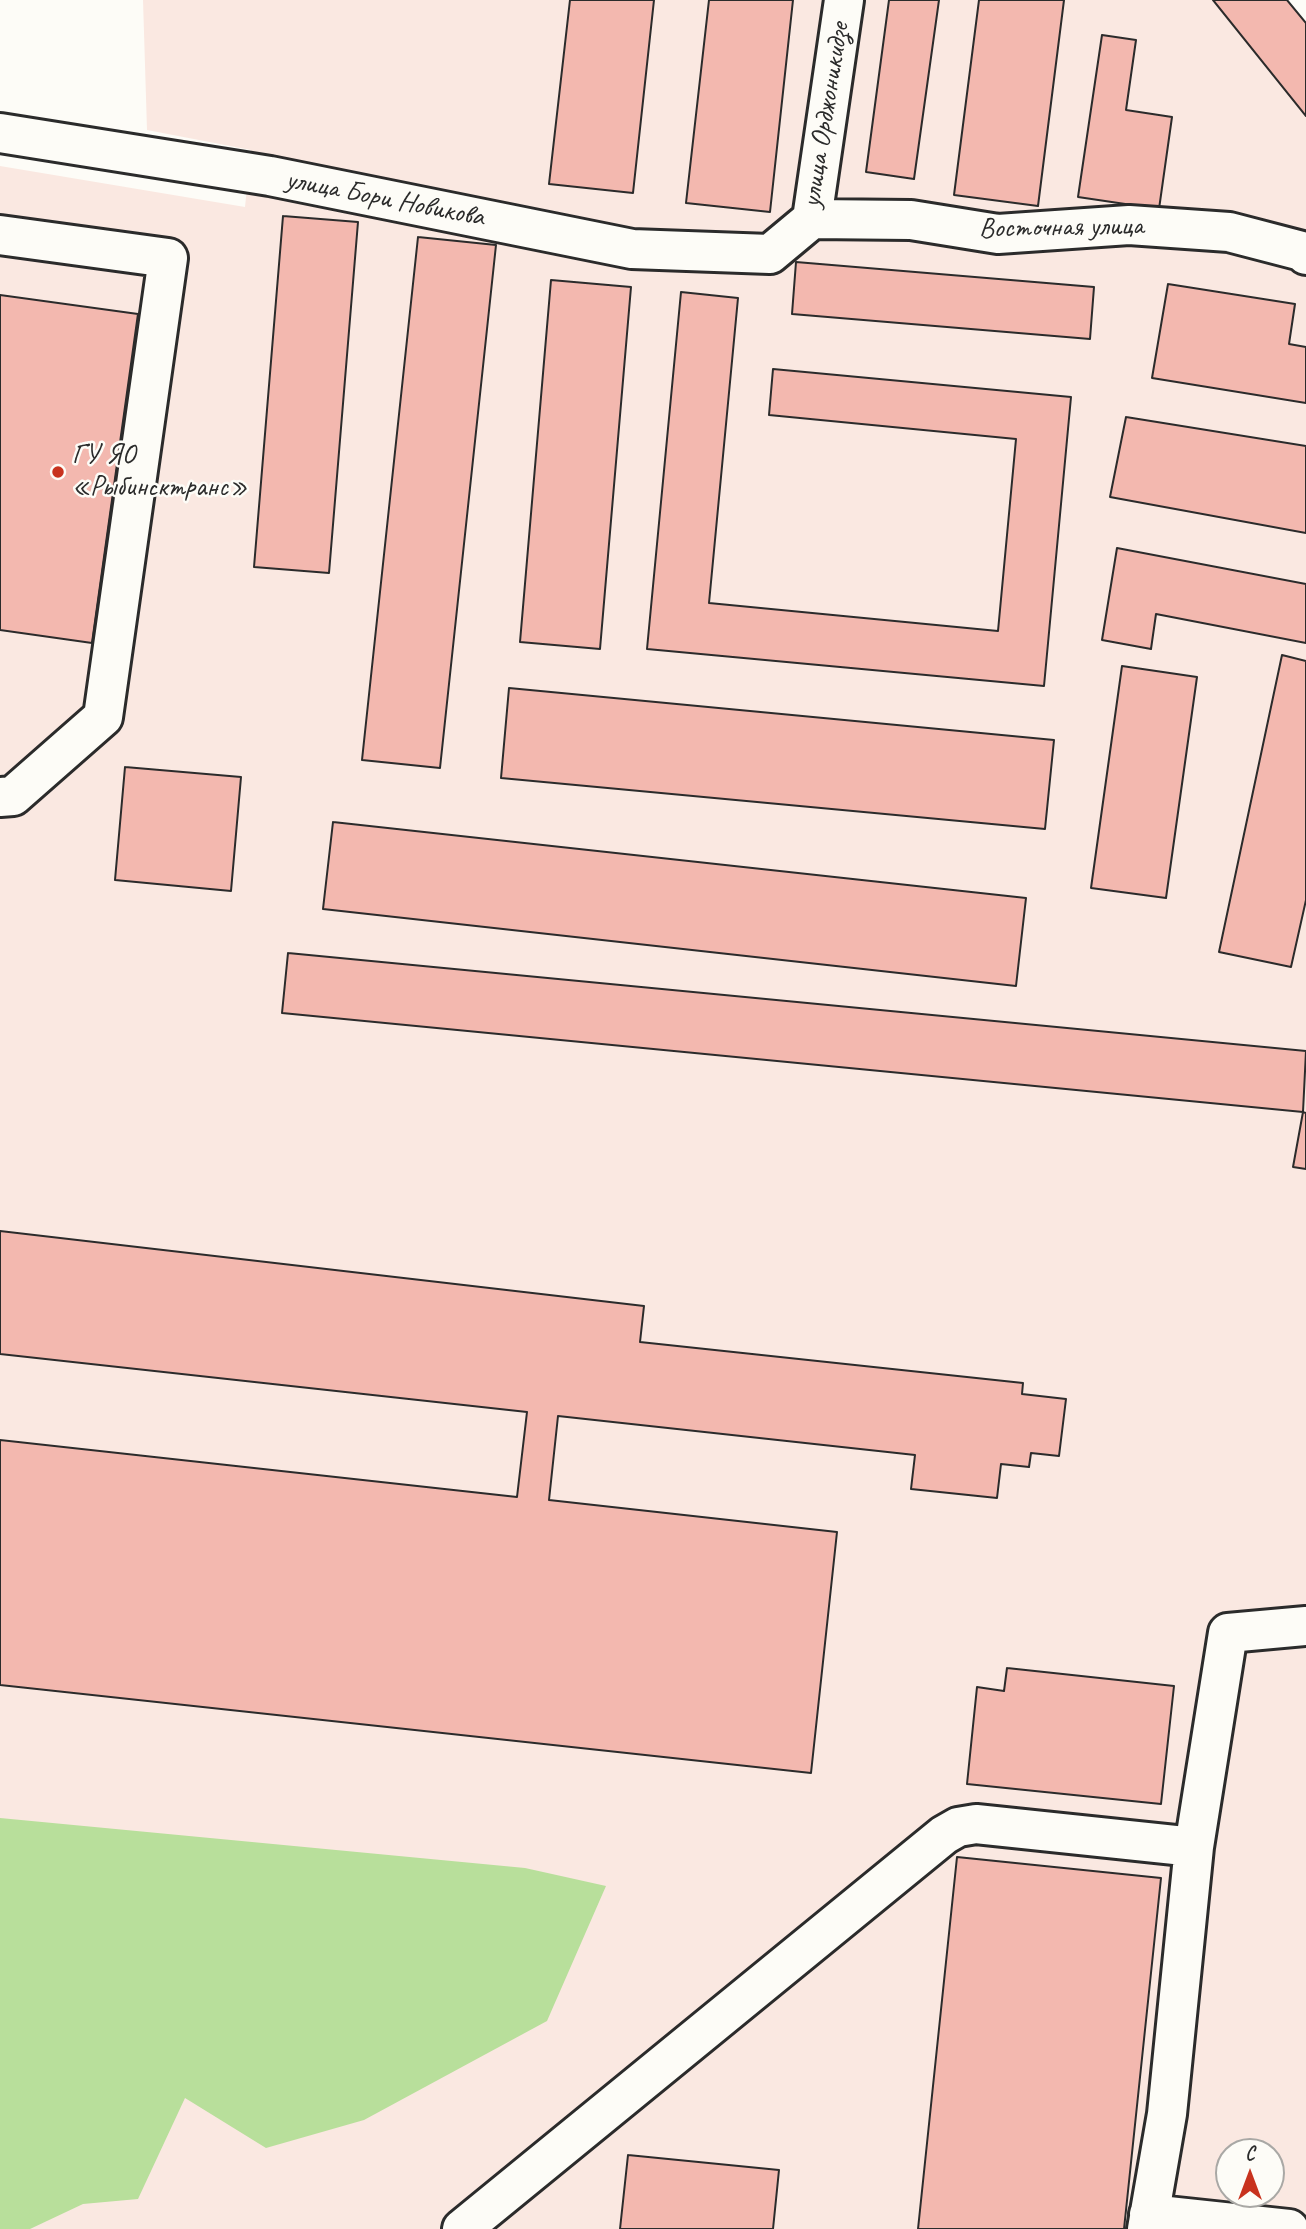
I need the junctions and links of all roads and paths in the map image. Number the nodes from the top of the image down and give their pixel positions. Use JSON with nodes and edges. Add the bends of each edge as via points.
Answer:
{"nodes":[{"id":1,"x":844,"y":0,"type":"edge"},
{"id":2,"x":0,"y":133,"type":"edge"},
{"id":3,"x":812,"y":219,"type":"junction"},
{"id":4,"x":0,"y":235,"type":"edge"},
{"id":5,"x":770,"y":254,"type":"joint"},
{"id":6,"x":1306,"y":255,"type":"edge"},
{"id":7,"x":0,"y":797,"type":"edge"},
{"id":8,"x":1306,"y":1626,"type":"edge"},
{"id":9,"x":1194,"y":1847,"type":"junction"},
{"id":10,"x":1148,"y":2222,"type":"edge"},
{"id":11,"x":462,"y":2229,"type":"edge"},
{"id":12,"x":1289,"y":2229,"type":"edge"}],
"edges":[{"from":1,"to":3,"type":"street","name":"улица Орджоникидзе"},
{"from":2,"to":5,"type":"street","name":"улица Бори Новикова","via":[[270,176],[632,249]]},
{"from":3,"to":5,"type":"street","name":"улица Орджоникидзе"},
{"from":3,"to":6,"type":"street","name":"Восточная улица","via":[[911,220],[998,234],[1129,225],[1229,232]]},
{"from":4,"to":7,"type":"street","via":[[168,258],[103,717],[13,796]]},
{"from":8,"to":9,"type":"street","via":[[1228,1633]]},
{"from":9,"to":10,"type":"street","via":[[1167,2114]]},
{"from":9,"to":11,"type":"street","via":[[976,1824],[958,1827]]},
{"from":10,"to":12,"type":"street"}]}
